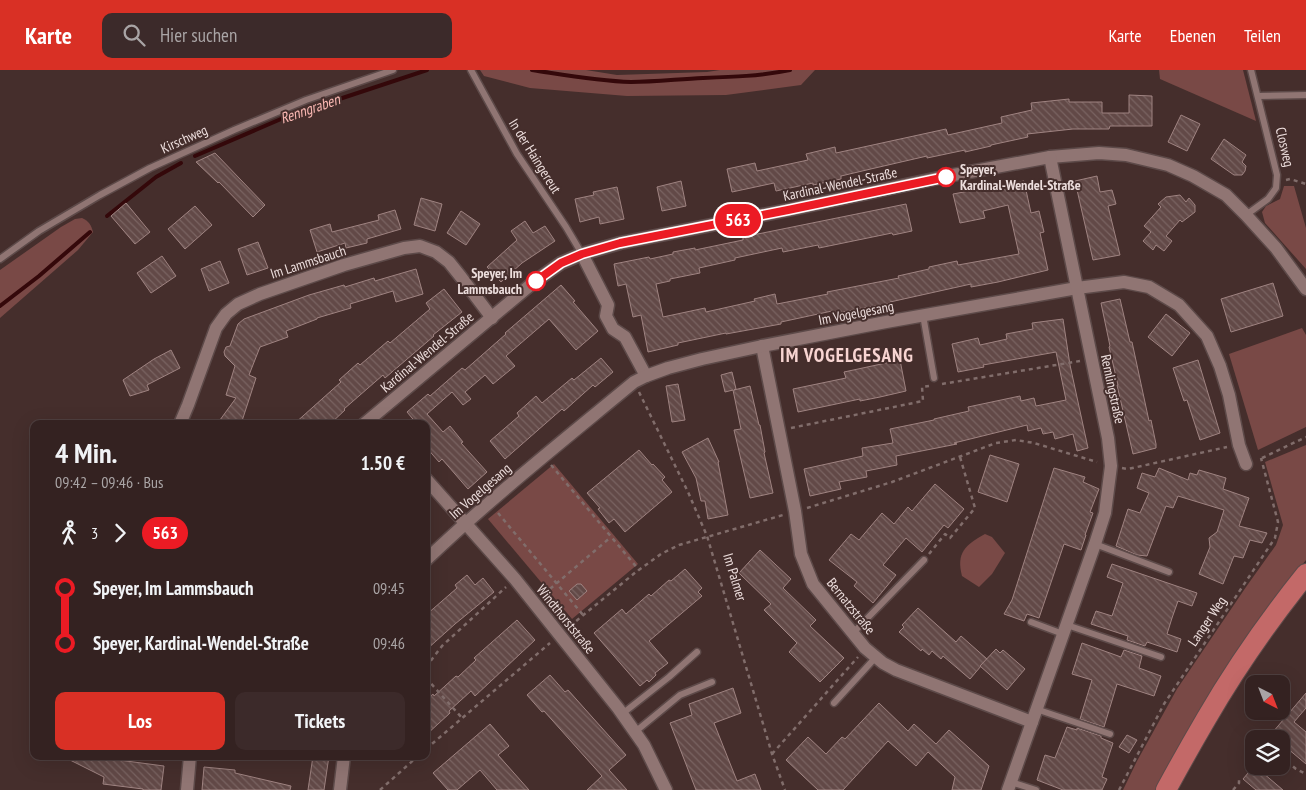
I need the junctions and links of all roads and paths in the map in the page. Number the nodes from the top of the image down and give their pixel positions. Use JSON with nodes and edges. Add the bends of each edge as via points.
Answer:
{"nodes":[{"id":1,"x":393,"y":70,"type":"edge"},
{"id":2,"x":1251,"y":70,"type":"edge"},
{"id":3,"x":472,"y":73,"type":"edge"},
{"id":4,"x":1306,"y":95,"type":"edge"},
{"id":5,"x":1258,"y":96,"type":"junction"},
{"id":6,"x":1050,"y":157,"type":"junction"},
{"id":7,"x":1277,"y":182,"type":"junction"},
{"id":8,"x":1306,"y":184,"type":"edge"},
{"id":9,"x":1246,"y":215,"type":"junction"},
{"id":10,"x":582,"y":254,"type":"junction"},
{"id":11,"x":0,"y":259,"type":"edge"},
{"id":12,"x":1077,"y":288,"type":"junction"},
{"id":13,"x":1306,"y":289,"type":"edge"},
{"id":14,"x":923,"y":315,"type":"junction"},
{"id":15,"x":492,"y":318,"type":"junction"},
{"id":16,"x":762,"y":346,"type":"junction"},
{"id":17,"x":1091,"y":359,"type":"junction"},
{"id":18,"x":646,"y":376,"type":"junction"},
{"id":19,"x":934,"y":378,"type":"dead end"},
{"id":20,"x":634,"y":382,"type":"junction"},
{"id":21,"x":182,"y":420,"type":"edge"},
{"id":22,"x":373,"y":420,"type":"edge"},
{"id":23,"x":779,"y":430,"type":"junction"},
{"id":24,"x":1306,"y":437,"type":"edge"},
{"id":25,"x":544,"y":456,"type":"junction"},
{"id":26,"x":960,"y":457,"type":"dead end"},
{"id":27,"x":1261,"y":458,"type":"junction"},
{"id":28,"x":1246,"y":464,"type":"joint"},
{"id":29,"x":430,"y":484,"type":"edge"},
{"id":30,"x":489,"y":502,"type":"junction"},
{"id":31,"x":464,"y":523,"type":"junction"},
{"id":32,"x":611,"y":537,"type":"junction"},
{"id":33,"x":1095,"y":544,"type":"junction"},
{"id":34,"x":430,"y":556,"type":"edge"},
{"id":35,"x":924,"y":560,"type":"joint"},
{"id":36,"x":638,"y":570,"type":"dead end"},
{"id":37,"x":1169,"y":572,"type":"dead end"},
{"id":38,"x":1306,"y":574,"type":"edge"},
{"id":39,"x":515,"y":579,"type":"junction"},
{"id":40,"x":557,"y":583,"type":"junction"},
{"id":41,"x":534,"y":602,"type":"junction"},
{"id":42,"x":583,"y":615,"type":"dead end"},
{"id":43,"x":1031,"y":622,"type":"dead end"},
{"id":44,"x":1065,"y":629,"type":"junction"},
{"id":45,"x":853,"y":633,"type":"junction"},
{"id":46,"x":865,"y":648,"type":"junction"},
{"id":47,"x":697,"y":652,"type":"dead end"},
{"id":48,"x":876,"y":657,"type":"junction"},
{"id":49,"x":1161,"y":658,"type":"dead end"},
{"id":50,"x":430,"y":662,"type":"edge"},
{"id":51,"x":430,"y":682,"type":"edge"},
{"id":52,"x":712,"y":682,"type":"dead end"},
{"id":53,"x":834,"y":703,"type":"dead end"},
{"id":54,"x":1036,"y":709,"type":"junction"},
{"id":55,"x":622,"y":714,"type":"junction"},
{"id":56,"x":462,"y":718,"type":"dead end"},
{"id":57,"x":1032,"y":722,"type":"junction"},
{"id":58,"x":635,"y":732,"type":"junction"},
{"id":59,"x":1110,"y":734,"type":"dead end"},
{"id":60,"x":772,"y":754,"type":"junction"},
{"id":61,"x":190,"y":760,"type":"edge"},
{"id":62,"x":344,"y":760,"type":"edge"},
{"id":63,"x":414,"y":760,"type":"edge"},
{"id":64,"x":1290,"y":764,"type":"edge"},
{"id":65,"x":1306,"y":774,"type":"edge"},
{"id":66,"x":1239,"y":777,"type":"dead end"},
{"id":67,"x":1010,"y":786,"type":"edge"},
{"id":68,"x":186,"y":790,"type":"edge"},
{"id":69,"x":340,"y":790,"type":"edge"},
{"id":70,"x":380,"y":790,"type":"edge"},
{"id":71,"x":666,"y":790,"type":"edge"},
{"id":72,"x":785,"y":790,"type":"edge"},
{"id":73,"x":1036,"y":790,"type":"edge"},
{"id":74,"x":1119,"y":790,"type":"edge"},
{"id":75,"x":1166,"y":790,"type":"edge"},
{"id":76,"x":1233,"y":790,"type":"edge"}],
"edges":[{"from":1,"to":11,"type":"lane","name":"Kirschweg","via":[[297,104],[150,168],[39,231]]},
{"from":2,"to":5,"type":"lane","name":"Closweg"},
{"from":3,"to":10,"type":"lane","name":"In der Haingereut","via":[[517,154]]},
{"from":4,"to":5,"type":"lane"},
{"from":5,"to":7,"type":"lane","name":"Closweg"},
{"from":6,"to":9,"type":"street","name":"Kardinal-Wendel-Straße","via":[[1099,153],[1126,155],[1168,165],[1226,195]]},
{"from":6,"to":10,"type":"street","name":"Kardinal-Wendel-Straße","via":[[620,243]]},
{"from":6,"to":12,"type":"street","name":"Remlingstraße"},
{"from":7,"to":8,"type":"path","via":[[1290,179]]},
{"from":7,"to":9,"type":"lane","name":"Closweg","via":[[1268,199]]},
{"from":9,"to":13,"type":"street","via":[[1276,248]]},
{"from":10,"to":15,"type":"street","name":"Kardinal-Wendel-Straße","via":[[561,263],[534,282]]},
{"from":10,"to":18,"type":"street","via":[[608,305],[606,316],[613,329],[625,337]]},
{"from":12,"to":14,"type":"street","name":"Im Vogelgesang"},
{"from":12,"to":17,"type":"street","name":"Remlingstraße"},
{"from":12,"to":28,"type":"street","name":"Im Vogelgesang","via":[[1124,282],[1150,287],[1179,305],[1207,336],[1220,366]]},
{"from":14,"to":16,"type":"street","name":"Im Vogelgesang"},
{"from":14,"to":19,"type":"lane"},
{"from":15,"to":21,"type":"street","name":"Im Lammsbauch","via":[[449,262],[420,246],[344,265],[260,294],[238,304],[226,314],[216,328]]},
{"from":15,"to":22,"type":"street","name":"Kardinal-Wendel-Straße"},
{"from":16,"to":18,"type":"street","name":"Im Vogelgesang"},
{"from":16,"to":23,"type":"street","name":"Bernatzstraße"},
{"from":17,"to":23,"type":"path","via":[[922,387],[923,401]]},
{"from":17,"to":33,"type":"street","name":"Remlingstraße","via":[[1111,466],[1105,513]]},
{"from":18,"to":20,"type":"street","name":"Im Vogelgesang"},
{"from":20,"to":25,"type":"street","name":"Im Vogelgesang"},
{"from":20,"to":60,"type":"path","name":"Im Palmer","via":[[707,536]]},
{"from":23,"to":45,"type":"street","name":"Bernatzstraße","via":[[796,511],[801,554],[813,584]]},
{"from":24,"to":27,"type":"path"},
{"from":25,"to":30,"type":"street","name":"Im Vogelgesang"},
{"from":25,"to":32,"type":"path"},
{"from":26,"to":35,"type":"path","via":[[975,508],[950,538],[946,534]]},
{"from":27,"to":28,"type":"path"},
{"from":27,"to":74,"type":"path","name":"Langer Weg","via":[[1278,522],[1275,538],[1164,704]]},
{"from":29,"to":31,"type":"street","name":"Windthorststraße"},
{"from":30,"to":31,"type":"street","name":"Im Vogelgesang"},
{"from":30,"to":40,"type":"path"},
{"from":31,"to":34,"type":"street","name":"Im Vogelgesang"},
{"from":31,"to":39,"type":"street","name":"Windthorststraße"},
{"from":32,"to":36,"type":"path"},
{"from":32,"to":40,"type":"path"},
{"from":33,"to":37,"type":"lane"},
{"from":33,"to":44,"type":"street","name":"Remlingstraße"},
{"from":35,"to":45,"type":"lane"},
{"from":38,"to":75,"type":"main road","via":[[1232,678]]},
{"from":39,"to":41,"type":"street","name":"Windthorststraße"},
{"from":39,"to":50,"type":"path","via":[[442,646]]},
{"from":40,"to":41,"type":"path"},
{"from":40,"to":42,"type":"path"},
{"from":41,"to":55,"type":"street","name":"Windthorststraße"},
{"from":43,"to":44,"type":"lane"},
{"from":44,"to":49,"type":"lane"},
{"from":44,"to":54,"type":"street","name":"Remlingstraße"},
{"from":45,"to":46,"type":"street","name":"Bernatzstraße"},
{"from":46,"to":48,"type":"street","name":"Bernatzstraße"},
{"from":46,"to":60,"type":"path"},
{"from":47,"to":55,"type":"lane"},
{"from":48,"to":53,"type":"lane"},
{"from":48,"to":57,"type":"street","name":"Bernatzstraße","via":[[896,670]]},
{"from":51,"to":56,"type":"path"},
{"from":52,"to":58,"type":"lane","via":[[680,695]]},
{"from":54,"to":57,"type":"street","name":"Remlingstraße"},
{"from":54,"to":59,"type":"lane"},
{"from":55,"to":58,"type":"street","name":"Windthorststraße"},
{"from":57,"to":67,"type":"street","name":"Remlingstraße"},
{"from":58,"to":71,"type":"street","name":"Windthorststraße"},
{"from":60,"to":72,"type":"path","name":"Im Palmer"},
{"from":61,"to":68,"type":"street"},
{"from":62,"to":69,"type":"street"},
{"from":63,"to":70,"type":"path"},
{"from":64,"to":65,"type":"path"},
{"from":66,"to":76,"type":"path","via":[[1239,783]]},
{"from":67,"to":73,"type":"lane","name":"Remlingstraße"}]}
